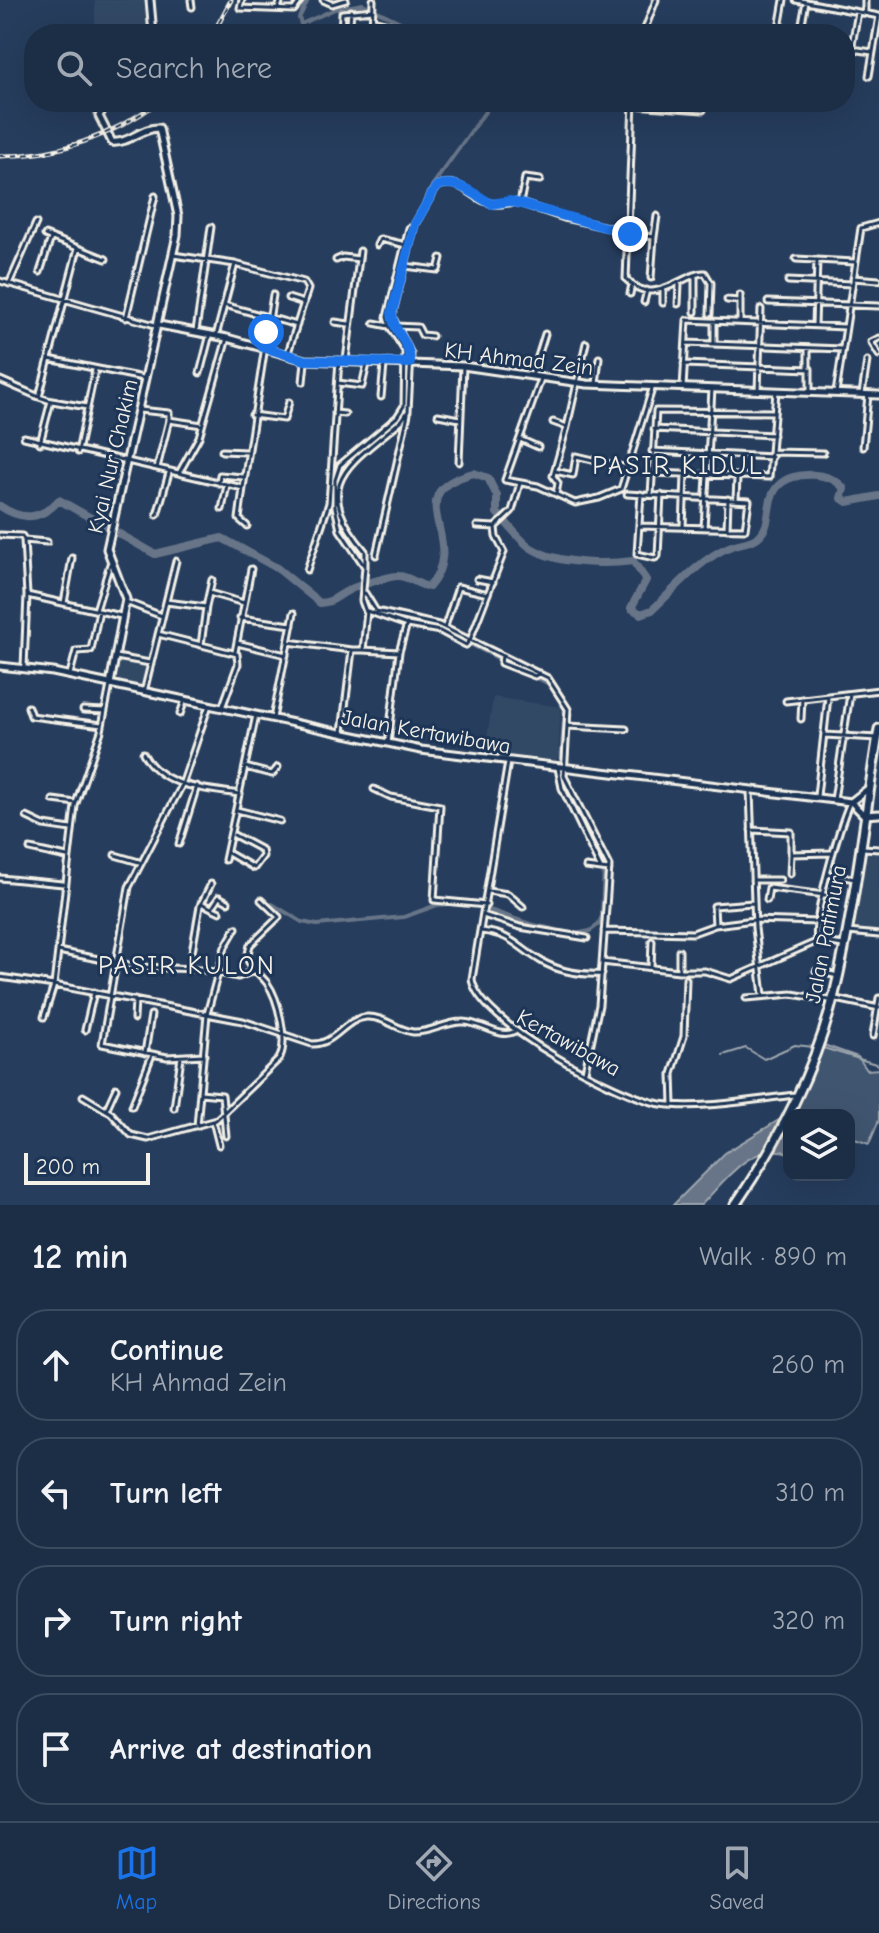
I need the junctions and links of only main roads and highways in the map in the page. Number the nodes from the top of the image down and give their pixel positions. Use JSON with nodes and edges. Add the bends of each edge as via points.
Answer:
{"nodes":[{"id":1,"x":879,"y":729,"type":"edge"},
{"id":2,"x":877,"y":738,"type":"edge"},
{"id":3,"x":875,"y":771,"type":"edge"},
{"id":4,"x":735,"y":1205,"type":"edge"}],
"edges":[{"from":1,"to":2,"type":"highway","name":"Jalan Patimura"},
{"from":2,"to":3,"type":"highway","name":"Jalan Patimura"},
{"from":3,"to":4,"type":"highway","name":"Jalan Patimura","via":[[833,1000],[792,1105]]}]}
